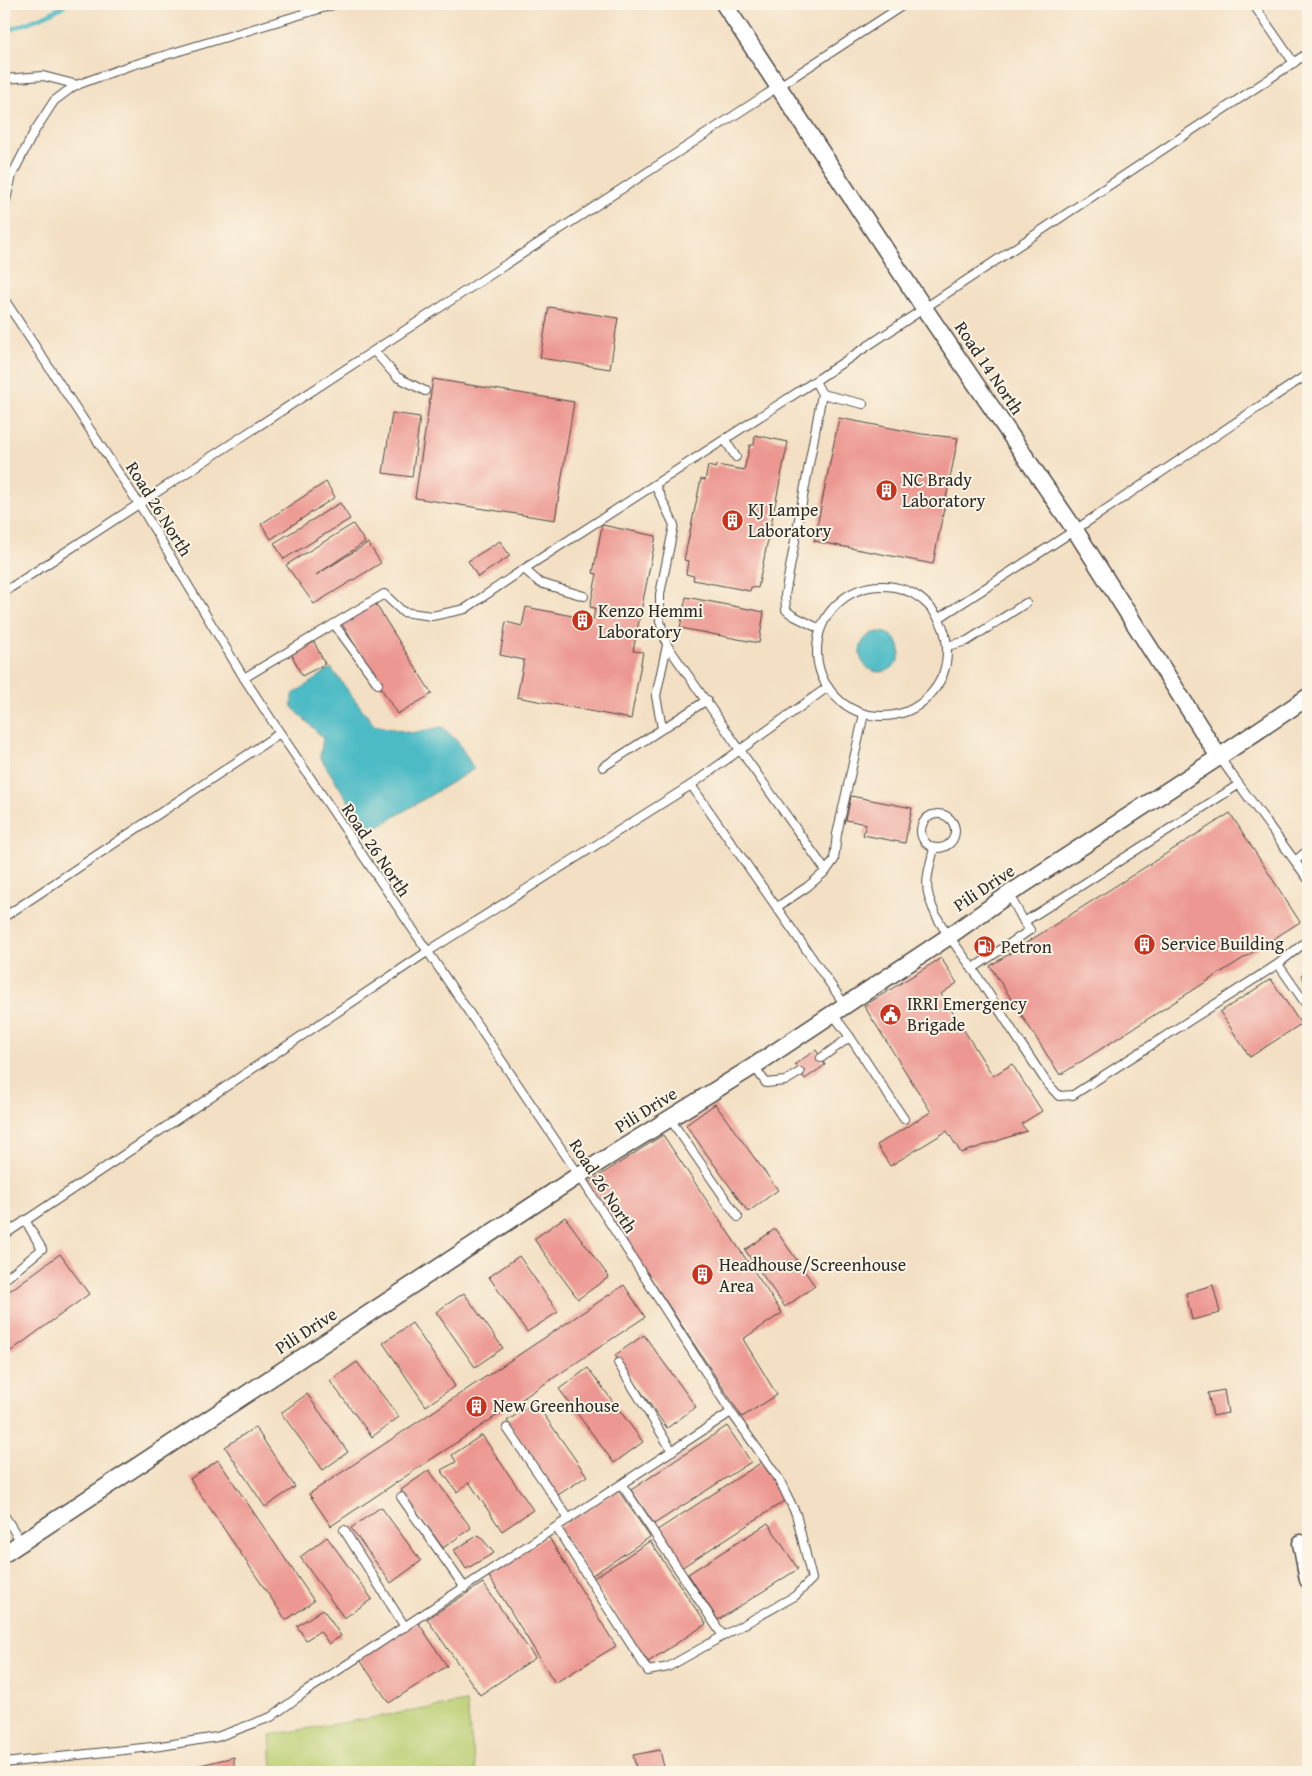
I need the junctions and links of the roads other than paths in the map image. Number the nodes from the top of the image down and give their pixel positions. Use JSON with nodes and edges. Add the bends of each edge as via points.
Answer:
{"nodes":[{"id":1,"x":336,"y":4,"type":"edge"},
{"id":2,"x":724,"y":4,"type":"edge"},
{"id":3,"x":905,"y":4,"type":"edge"},
{"id":4,"x":1254,"y":4,"type":"edge"},
{"id":5,"x":1308,"y":53,"type":"edge"},
{"id":6,"x":1294,"y":63,"type":"junction"},
{"id":7,"x":4,"y":79,"type":"edge"},
{"id":8,"x":78,"y":84,"type":"junction"},
{"id":9,"x":778,"y":87,"type":"junction"},
{"id":10,"x":4,"y":208,"type":"edge"},
{"id":11,"x":4,"y":299,"type":"edge"},
{"id":12,"x":924,"y":308,"type":"junction"},
{"id":13,"x":374,"y":351,"type":"junction"},
{"id":14,"x":1308,"y":374,"type":"edge"},
{"id":15,"x":815,"y":381,"type":"junction"},
{"id":16,"x":425,"y":391,"type":"dead end"},
{"id":17,"x":822,"y":394,"type":"junction"},
{"id":18,"x":863,"y":404,"type":"dead end"},
{"id":19,"x":725,"y":440,"type":"junction"},
{"id":20,"x":736,"y":457,"type":"dead end"},
{"id":21,"x":655,"y":486,"type":"junction"},
{"id":22,"x":139,"y":504,"type":"junction"},
{"id":23,"x":1075,"y":530,"type":"junction"},
{"id":24,"x":524,"y":569,"type":"junction"},
{"id":25,"x":4,"y":592,"type":"edge"},
{"id":26,"x":584,"y":596,"type":"dead end"},
{"id":27,"x":1026,"y":603,"type":"dead end"},
{"id":28,"x":938,"y":618,"type":"junction"},
{"id":29,"x":334,"y":624,"type":"junction"},
{"id":30,"x":820,"y":629,"type":"junction"},
{"id":31,"x":667,"y":645,"type":"junction"},
{"id":32,"x":947,"y":646,"type":"junction"},
{"id":33,"x":244,"y":678,"type":"junction"},
{"id":34,"x":378,"y":684,"type":"dead end"},
{"id":35,"x":828,"y":687,"type":"junction"},
{"id":36,"x":1308,"y":697,"type":"edge"},
{"id":37,"x":707,"y":700,"type":"junction"},
{"id":38,"x":864,"y":714,"type":"junction"},
{"id":39,"x":662,"y":728,"type":"junction"},
{"id":40,"x":280,"y":732,"type":"junction"},
{"id":41,"x":740,"y":750,"type":"junction"},
{"id":42,"x":1219,"y":758,"type":"junction"},
{"id":43,"x":603,"y":767,"type":"dead end"},
{"id":44,"x":1238,"y":784,"type":"junction"},
{"id":45,"x":691,"y":785,"type":"junction"},
{"id":46,"x":934,"y":848,"type":"junction"},
{"id":47,"x":1308,"y":850,"type":"edge"},
{"id":48,"x":1295,"y":861,"type":"junction"},
{"id":49,"x":826,"y":870,"type":"junction"},
{"id":50,"x":1308,"y":879,"type":"edge"},
{"id":51,"x":1009,"y":894,"type":"junction"},
{"id":52,"x":777,"y":907,"type":"junction"},
{"id":53,"x":4,"y":917,"type":"edge"},
{"id":54,"x":1024,"y":922,"type":"junction"},
{"id":55,"x":948,"y":937,"type":"junction"},
{"id":56,"x":1308,"y":940,"type":"edge"},
{"id":57,"x":427,"y":952,"type":"junction"},
{"id":58,"x":1278,"y":964,"type":"junction"},
{"id":59,"x":972,"y":969,"type":"junction"},
{"id":60,"x":1308,"y":1007,"type":"edge"},
{"id":61,"x":839,"y":1009,"type":"junction"},
{"id":62,"x":850,"y":1037,"type":"junction"},
{"id":63,"x":821,"y":1058,"type":"dead end"},
{"id":64,"x":754,"y":1066,"type":"junction"},
{"id":65,"x":800,"y":1072,"type":"dead end"},
{"id":66,"x":670,"y":1119,"type":"junction"},
{"id":67,"x":904,"y":1119,"type":"dead end"},
{"id":68,"x":579,"y":1176,"type":"junction"},
{"id":69,"x":738,"y":1217,"type":"dead end"},
{"id":70,"x":25,"y":1220,"type":"junction"},
{"id":71,"x":4,"y":1235,"type":"edge"},
{"id":72,"x":4,"y":1280,"type":"edge"},
{"id":73,"x":618,"y":1363,"type":"dead end"},
{"id":74,"x":731,"y":1412,"type":"junction"},
{"id":75,"x":507,"y":1428,"type":"dead end"},
{"id":76,"x":672,"y":1451,"type":"junction"},
{"id":77,"x":622,"y":1485,"type":"junction"},
{"id":78,"x":401,"y":1497,"type":"dead end"},
{"id":79,"x":4,"y":1515,"type":"edge"},
{"id":80,"x":569,"y":1519,"type":"junction"},
{"id":81,"x":556,"y":1527,"type":"junction"},
{"id":82,"x":344,"y":1530,"type":"dead end"},
{"id":83,"x":21,"y":1542,"type":"junction"},
{"id":84,"x":1301,"y":1543,"type":"dead end"},
{"id":85,"x":4,"y":1554,"type":"edge"},
{"id":86,"x":1308,"y":1580,"type":"edge"},
{"id":87,"x":464,"y":1588,"type":"junction"},
{"id":88,"x":405,"y":1627,"type":"junction"},
{"id":89,"x":723,"y":1636,"type":"junction"},
{"id":90,"x":4,"y":1763,"type":"edge"}],
"edges":[{"from":1,"to":8,"type":"lane"},
{"from":2,"to":9,"type":"street","name":"Road 14 North"},
{"from":3,"to":9,"type":"lane"},
{"from":4,"to":6,"type":"lane"},
{"from":5,"to":6,"type":"lane"},
{"from":6,"to":12,"type":"lane"},
{"from":7,"to":8,"type":"lane","via":[[43,76]]},
{"from":8,"to":10,"type":"lane","via":[[54,101],[34,132],[12,176]]},
{"from":9,"to":12,"type":"street","name":"Road 14 North"},
{"from":9,"to":13,"type":"lane"},
{"from":11,"to":22,"type":"lane","name":"Road 26 North"},
{"from":12,"to":15,"type":"lane"},
{"from":12,"to":23,"type":"street","name":"Road 14 North"},
{"from":13,"to":16,"type":"lane","via":[[397,377]]},
{"from":13,"to":22,"type":"lane"},
{"from":14,"to":23,"type":"lane"},
{"from":15,"to":17,"type":"lane"},
{"from":15,"to":19,"type":"lane"},
{"from":17,"to":18,"type":"lane"},
{"from":17,"to":30,"type":"lane","via":[[786,595],[786,610]]},
{"from":19,"to":20,"type":"lane"},
{"from":19,"to":21,"type":"lane"},
{"from":21,"to":24,"type":"lane"},
{"from":21,"to":31,"type":"lane","via":[[674,525],[660,594],[660,621]]},
{"from":22,"to":25,"type":"lane"},
{"from":22,"to":33,"type":"lane","name":"Road 26 North"},
{"from":23,"to":28,"type":"lane"},
{"from":23,"to":42,"type":"street","name":"Road 14 North"},
{"from":24,"to":26,"type":"lane","via":[[540,583]]},
{"from":24,"to":29,"type":"lane","via":[[465,609],[432,616],[403,612],[384,594]]},
{"from":27,"to":32,"type":"lane","via":[[967,641]]},
{"from":28,"to":30,"type":"lane","via":[[925,602],[907,591],[886,586],[865,588],[846,596],[830,611]]},
{"from":28,"to":32,"type":"lane"},
{"from":29,"to":33,"type":"lane"},
{"from":29,"to":34,"type":"lane"},
{"from":30,"to":35,"type":"lane","via":[[816,649],[819,669]]},
{"from":31,"to":37,"type":"lane"},
{"from":31,"to":39,"type":"lane","via":[[656,696]]},
{"from":32,"to":38,"type":"lane","via":[[946,667],[937,686],[923,702],[905,712],[885,716]]},
{"from":33,"to":40,"type":"lane","name":"Road 26 North"},
{"from":35,"to":38,"type":"lane","via":[[838,699]]},
{"from":35,"to":41,"type":"lane"},
{"from":36,"to":42,"type":"street","name":"Pili Drive"},
{"from":37,"to":39,"type":"lane"},
{"from":37,"to":41,"type":"lane"},
{"from":38,"to":49,"type":"lane","via":[[836,834],[834,860]]},
{"from":39,"to":43,"type":"lane"},
{"from":40,"to":53,"type":"lane"},
{"from":40,"to":57,"type":"lane","name":"Road 26 North"},
{"from":41,"to":45,"type":"lane"},
{"from":41,"to":49,"type":"lane"},
{"from":42,"to":44,"type":"lane"},
{"from":42,"to":51,"type":"street","name":"Pili Drive"},
{"from":44,"to":48,"type":"lane"},
{"from":44,"to":54,"type":"lane"},
{"from":45,"to":52,"type":"lane"},
{"from":45,"to":57,"type":"lane"},
{"from":46,"to":46,"type":"lane","via":[[950,844],[955,835],[952,819],[941,814],[930,816],[922,824],[921,836]]},
{"from":46,"to":55,"type":"lane","via":[[927,890],[933,911]]},
{"from":47,"to":48,"type":"lane"},
{"from":48,"to":50,"type":"lane"},
{"from":49,"to":52,"type":"lane"},
{"from":51,"to":54,"type":"lane"},
{"from":51,"to":55,"type":"street","name":"Pili Drive"},
{"from":52,"to":61,"type":"lane"},
{"from":54,"to":59,"type":"lane","via":[[1030,930]]},
{"from":55,"to":59,"type":"lane"},
{"from":55,"to":61,"type":"street","name":"Pili Drive"},
{"from":56,"to":58,"type":"lane"},
{"from":57,"to":68,"type":"lane","name":"Road 26 North"},
{"from":57,"to":70,"type":"lane"},
{"from":58,"to":59,"type":"lane","via":[[1072,1095],[1060,1096],[1047,1083]]},
{"from":58,"to":60,"type":"lane"},
{"from":61,"to":62,"type":"lane"},
{"from":61,"to":64,"type":"street","name":"Pili Drive"},
{"from":62,"to":63,"type":"lane"},
{"from":62,"to":67,"type":"lane"},
{"from":64,"to":65,"type":"lane","via":[[766,1083],[785,1081]]},
{"from":64,"to":66,"type":"street","name":"Pili Drive"},
{"from":66,"to":68,"type":"street","name":"Pili Drive"},
{"from":66,"to":69,"type":"lane"},
{"from":68,"to":74,"type":"lane","name":"Road 26 North"},
{"from":68,"to":83,"type":"street","name":"Pili Drive"},
{"from":70,"to":71,"type":"lane"},
{"from":70,"to":72,"type":"lane","via":[[42,1249]]},
{"from":73,"to":76,"type":"lane"},
{"from":74,"to":76,"type":"lane"},
{"from":74,"to":89,"type":"lane","name":"Road 26 North","via":[[784,1488],[796,1514],[812,1578],[795,1596]]},
{"from":75,"to":80,"type":"lane"},
{"from":76,"to":77,"type":"lane"},
{"from":77,"to":80,"type":"lane"},
{"from":77,"to":89,"type":"lane"},
{"from":78,"to":87,"type":"lane"},
{"from":79,"to":83,"type":"lane"},
{"from":80,"to":81,"type":"lane"},
{"from":81,"to":87,"type":"lane"},
{"from":81,"to":89,"type":"lane","via":[[648,1670],[668,1666]]},
{"from":82,"to":88,"type":"lane"},
{"from":83,"to":85,"type":"street","name":"Pili Drive"},
{"from":84,"to":86,"type":"street"},
{"from":87,"to":88,"type":"lane"},
{"from":88,"to":90,"type":"lane","via":[[271,1717],[217,1737]]}]}
